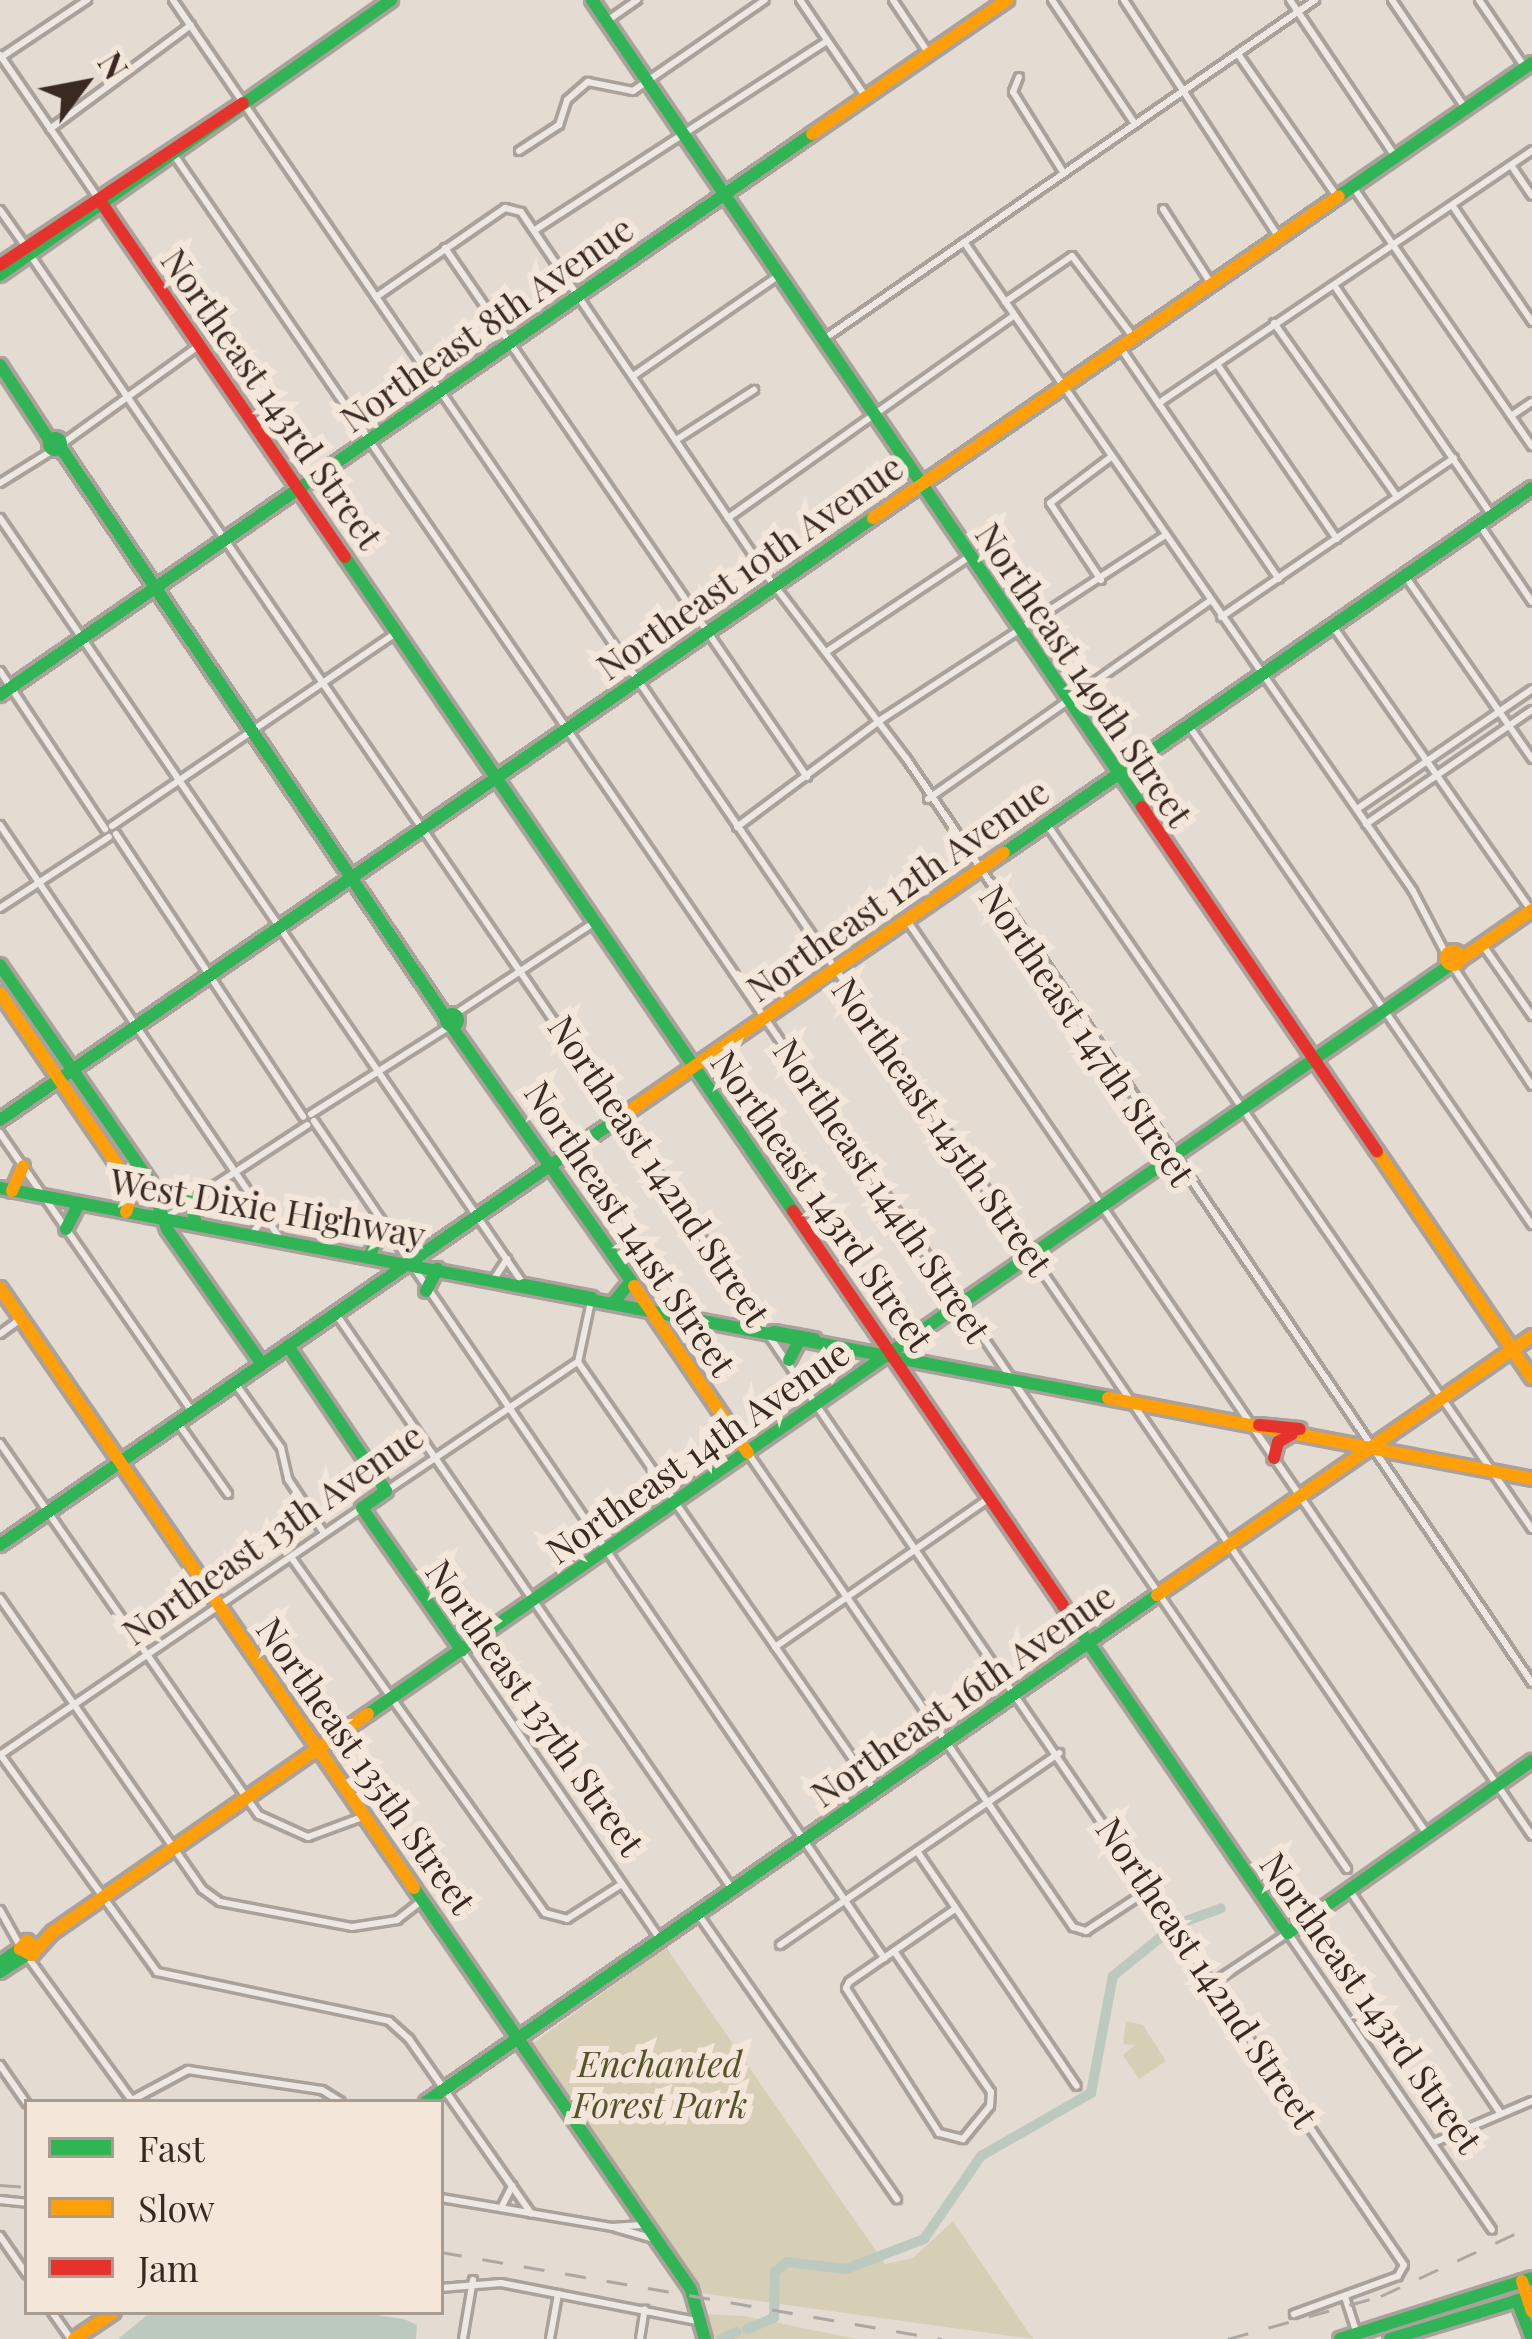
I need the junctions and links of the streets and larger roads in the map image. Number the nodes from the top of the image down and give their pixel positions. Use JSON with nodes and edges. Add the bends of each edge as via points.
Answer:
{"nodes":[{"id":1,"x":65,"y":0,"type":"edge"},
{"id":2,"x":87,"y":0,"type":"edge"},
{"id":3,"x":173,"y":0,"type":"edge"},
{"id":4,"x":592,"y":0,"type":"edge"},
{"id":5,"x":638,"y":0,"type":"edge"},
{"id":6,"x":765,"y":0,"type":"edge"},
{"id":7,"x":800,"y":0,"type":"edge"},
{"id":8,"x":893,"y":0,"type":"edge"},
{"id":9,"x":1007,"y":0,"type":"edge"},
{"id":10,"x":1052,"y":0,"type":"edge"},
{"id":11,"x":1124,"y":0,"type":"edge"},
{"id":12,"x":1290,"y":0,"type":"edge"},
{"id":13,"x":1315,"y":0,"type":"edge"},
{"id":14,"x":1392,"y":0,"type":"edge"},
{"id":15,"x":1479,"y":0,"type":"edge"},
{"id":16,"x":386,"y":1,"type":"edge"},
{"id":17,"x":72,"y":11,"type":"junction"},
{"id":18,"x":1298,"y":11,"type":"junction"},
{"id":19,"x":607,"y":21,"type":"junction"},
{"id":20,"x":190,"y":25,"type":"junction"},
{"id":21,"x":827,"y":41,"type":"junction"},
{"id":22,"x":929,"y":54,"type":"junction"},
{"id":23,"x":1238,"y":54,"type":"junction"},
{"id":24,"x":0,"y":57,"type":"edge"},
{"id":25,"x":1529,"y":66,"type":"edge"},
{"id":26,"x":1019,"y":77,"type":"dead end"},
{"id":27,"x":647,"y":81,"type":"junction"},
{"id":28,"x":1181,"y":92,"type":"junction"},
{"id":29,"x":866,"y":98,"type":"junction"},
{"id":30,"x":243,"y":103,"type":"junction"},
{"id":31,"x":1465,"y":108,"type":"junction"},
{"id":32,"x":1135,"y":124,"type":"junction"},
{"id":33,"x":50,"y":129,"type":"junction"},
{"id":34,"x":685,"y":135,"type":"junction"},
{"id":35,"x":1532,"y":150,"type":"edge"},
{"id":36,"x":518,"y":151,"type":"dead end"},
{"id":37,"x":174,"y":155,"type":"junction"},
{"id":38,"x":1395,"y":156,"type":"junction"},
{"id":39,"x":1510,"y":165,"type":"junction"},
{"id":40,"x":1063,"y":172,"type":"junction"},
{"id":41,"x":1353,"y":188,"type":"junction"},
{"id":42,"x":724,"y":196,"type":"junction"},
{"id":43,"x":1532,"y":196,"type":"edge"},
{"id":44,"x":1338,"y":198,"type":"junction"},
{"id":45,"x":100,"y":201,"type":"junction"},
{"id":46,"x":1452,"y":205,"type":"junction"},
{"id":47,"x":1163,"y":209,"type":"dead end"},
{"id":48,"x":0,"y":211,"type":"edge"},
{"id":49,"x":536,"y":230,"type":"junction"},
{"id":50,"x":1280,"y":238,"type":"junction"},
{"id":51,"x":964,"y":242,"type":"junction"},
{"id":52,"x":1393,"y":244,"type":"junction"},
{"id":53,"x":445,"y":248,"type":"junction"},
{"id":54,"x":28,"y":250,"type":"junction"},
{"id":55,"x":0,"y":265,"type":"edge"},
{"id":56,"x":0,"y":275,"type":"edge"},
{"id":57,"x":778,"y":276,"type":"junction"},
{"id":58,"x":1212,"y":285,"type":"junction"},
{"id":59,"x":1334,"y":285,"type":"junction"},
{"id":60,"x":579,"y":296,"type":"junction"},
{"id":61,"x":376,"y":297,"type":"junction"},
{"id":62,"x":1004,"y":302,"type":"junction"},
{"id":63,"x":1013,"y":316,"type":"junction"},
{"id":64,"x":1532,"y":322,"type":"edge"},
{"id":65,"x":1274,"y":323,"type":"junction"},
{"id":66,"x":1134,"y":338,"type":"junction"},
{"id":67,"x":821,"y":341,"type":"junction"},
{"id":68,"x":511,"y":343,"type":"junction"},
{"id":69,"x":200,"y":345,"type":"junction"},
{"id":70,"x":1120,"y":347,"type":"junction"},
{"id":71,"x":1217,"y":364,"type":"junction"},
{"id":72,"x":0,"y":365,"type":"edge"},
{"id":73,"x":633,"y":376,"type":"junction"},
{"id":74,"x":1059,"y":388,"type":"junction"},
{"id":75,"x":754,"y":390,"type":"dead end"},
{"id":76,"x":440,"y":392,"type":"junction"},
{"id":77,"x":127,"y":395,"type":"junction"},
{"id":78,"x":1532,"y":402,"type":"edge"},
{"id":79,"x":1160,"y":404,"type":"junction"},
{"id":80,"x":872,"y":416,"type":"junction"},
{"id":81,"x":1511,"y":416,"type":"junction"},
{"id":82,"x":369,"y":440,"type":"junction"},
{"id":83,"x":676,"y":440,"type":"junction"},
{"id":84,"x":55,"y":444,"type":"junction"},
{"id":85,"x":1532,"y":446,"type":"edge"},
{"id":86,"x":1111,"y":458,"type":"junction"},
{"id":87,"x":1454,"y":458,"type":"junction"},
{"id":88,"x":0,"y":483,"type":"edge"},
{"id":89,"x":919,"y":485,"type":"junction"},
{"id":90,"x":1532,"y":488,"type":"edge"},
{"id":91,"x":298,"y":489,"type":"junction"},
{"id":92,"x":1397,"y":497,"type":"junction"},
{"id":93,"x":1492,"y":515,"type":"junction"},
{"id":94,"x":0,"y":518,"type":"edge"},
{"id":95,"x":728,"y":518,"type":"junction"},
{"id":96,"x":1479,"y":524,"type":"junction"},
{"id":97,"x":1166,"y":535,"type":"junction"},
{"id":98,"x":1337,"y":539,"type":"junction"},
{"id":99,"x":226,"y":541,"type":"junction"},
{"id":100,"x":969,"y":557,"type":"junction"},
{"id":101,"x":1405,"y":576,"type":"junction"},
{"id":102,"x":1280,"y":579,"type":"junction"},
{"id":103,"x":1101,"y":580,"type":"junction"},
{"id":104,"x":776,"y":585,"type":"junction"},
{"id":105,"x":155,"y":589,"type":"junction"},
{"id":106,"x":1210,"y":601,"type":"junction"},
{"id":107,"x":1532,"y":602,"type":"edge"},
{"id":108,"x":1221,"y":617,"type":"junction"},
{"id":109,"x":1331,"y":625,"type":"junction"},
{"id":110,"x":1018,"y":630,"type":"junction"},
{"id":111,"x":397,"y":632,"type":"junction"},
{"id":112,"x":707,"y":633,"type":"junction"},
{"id":113,"x":83,"y":638,"type":"junction"},
{"id":114,"x":826,"y":652,"type":"junction"},
{"id":115,"x":0,"y":671,"type":"edge"},
{"id":116,"x":1261,"y":673,"type":"junction"},
{"id":117,"x":638,"y":679,"type":"junction"},
{"id":118,"x":325,"y":682,"type":"junction"},
{"id":119,"x":1532,"y":688,"type":"edge"},
{"id":120,"x":6,"y":691,"type":"edge"},
{"id":121,"x":1067,"y":701,"type":"junction"},
{"id":122,"x":1532,"y":710,"type":"edge"},
{"id":123,"x":1500,"y":711,"type":"junction"},
{"id":124,"x":1187,"y":723,"type":"junction"},
{"id":125,"x":1510,"y":725,"type":"junction"},
{"id":126,"x":877,"y":728,"type":"junction"},
{"id":127,"x":567,"y":729,"type":"junction"},
{"id":128,"x":254,"y":731,"type":"junction"},
{"id":129,"x":1532,"y":759,"type":"edge"},
{"id":130,"x":1425,"y":762,"type":"junction"},
{"id":131,"x":1116,"y":773,"type":"junction"},
{"id":132,"x":1435,"y":776,"type":"junction"},
{"id":133,"x":497,"y":777,"type":"junction"},
{"id":134,"x":807,"y":777,"type":"junction"},
{"id":135,"x":181,"y":782,"type":"junction"},
{"id":136,"x":928,"y":799,"type":"junction"},
{"id":137,"x":1356,"y":809,"type":"junction"},
{"id":138,"x":1046,"y":824,"type":"junction"},
{"id":139,"x":1366,"y":824,"type":"junction"},
{"id":140,"x":0,"y":825,"type":"edge"},
{"id":141,"x":425,"y":826,"type":"junction"},
{"id":142,"x":737,"y":827,"type":"junction"},
{"id":143,"x":110,"y":831,"type":"junction"},
{"id":144,"x":977,"y":872,"type":"junction"},
{"id":145,"x":353,"y":876,"type":"junction"},
{"id":146,"x":39,"y":882,"type":"junction"},
{"id":147,"x":0,"y":908,"type":"edge"},
{"id":148,"x":1532,"y":912,"type":"edge"},
{"id":149,"x":905,"y":920,"type":"junction"},
{"id":150,"x":596,"y":922,"type":"junction"},
{"id":151,"x":281,"y":926,"type":"junction"},
{"id":152,"x":1479,"y":946,"type":"junction"},
{"id":153,"x":1452,"y":958,"type":"junction"},
{"id":154,"x":0,"y":965,"type":"edge"},
{"id":155,"x":834,"y":968,"type":"junction"},
{"id":156,"x":524,"y":971,"type":"junction"},
{"id":157,"x":211,"y":976,"type":"junction"},
{"id":158,"x":0,"y":993,"type":"edge"},
{"id":159,"x":1384,"y":1013,"type":"junction"},
{"id":160,"x":764,"y":1016,"type":"junction"},
{"id":161,"x":1532,"y":1016,"type":"edge"},
{"id":162,"x":452,"y":1020,"type":"junction"},
{"id":163,"x":137,"y":1025,"type":"junction"},
{"id":164,"x":1315,"y":1060,"type":"junction"},
{"id":165,"x":694,"y":1066,"type":"junction"},
{"id":166,"x":73,"y":1070,"type":"junction"},
{"id":167,"x":381,"y":1070,"type":"junction"},
{"id":168,"x":58,"y":1080,"type":"junction"},
{"id":169,"x":1532,"y":1086,"type":"edge"},
{"id":170,"x":1245,"y":1109,"type":"junction"},
{"id":171,"x":622,"y":1115,"type":"junction"},
{"id":172,"x":308,"y":1118,"type":"junction"},
{"id":173,"x":0,"y":1120,"type":"edge"},
{"id":174,"x":0,"y":1133,"type":"edge"},
{"id":175,"x":1172,"y":1158,"type":"junction"},
{"id":176,"x":552,"y":1165,"type":"junction"},
{"id":177,"x":23,"y":1166,"type":"junction"},
{"id":178,"x":237,"y":1169,"type":"junction"},
{"id":179,"x":6,"y":1189,"type":"edge"},
{"id":180,"x":45,"y":1197,"type":"junction"},
{"id":181,"x":190,"y":1201,"type":"junction"},
{"id":182,"x":80,"y":1203,"type":"junction"},
{"id":183,"x":1102,"y":1206,"type":"junction"},
{"id":184,"x":266,"y":1211,"type":"junction"},
{"id":185,"x":126,"y":1212,"type":"junction"},
{"id":186,"x":479,"y":1214,"type":"junction"},
{"id":187,"x":165,"y":1218,"type":"junction"},
{"id":188,"x":196,"y":1224,"type":"junction"},
{"id":189,"x":1532,"y":1226,"type":"edge"},
{"id":190,"x":382,"y":1227,"type":"junction"},
{"id":191,"x":66,"y":1229,"type":"junction"},
{"id":192,"x":251,"y":1234,"type":"junction"},
{"id":193,"x":280,"y":1240,"type":"junction"},
{"id":194,"x":436,"y":1244,"type":"junction"},
{"id":195,"x":184,"y":1249,"type":"junction"},
{"id":196,"x":1033,"y":1255,"type":"junction"},
{"id":197,"x":507,"y":1256,"type":"junction"},
{"id":198,"x":371,"y":1257,"type":"junction"},
{"id":199,"x":408,"y":1264,"type":"junction"},
{"id":200,"x":438,"y":1269,"type":"junction"},
{"id":201,"x":494,"y":1279,"type":"junction"},
{"id":202,"x":380,"y":1283,"type":"junction"},
{"id":203,"x":632,"y":1284,"type":"junction"},
{"id":204,"x":524,"y":1285,"type":"junction"},
{"id":205,"x":0,"y":1288,"type":"edge"},
{"id":206,"x":426,"y":1291,"type":"junction"},
{"id":207,"x":592,"y":1298,"type":"junction"},
{"id":208,"x":614,"y":1302,"type":"junction"},
{"id":209,"x":961,"y":1304,"type":"junction"},
{"id":210,"x":649,"y":1308,"type":"junction"},
{"id":211,"x":336,"y":1314,"type":"junction"},
{"id":212,"x":682,"y":1314,"type":"junction"},
{"id":213,"x":21,"y":1319,"type":"junction"},
{"id":214,"x":772,"y":1332,"type":"junction"},
{"id":215,"x":0,"y":1334,"type":"edge"},
{"id":216,"x":1532,"y":1336,"type":"edge"},
{"id":217,"x":670,"y":1338,"type":"junction"},
{"id":218,"x":814,"y":1339,"type":"junction"},
{"id":219,"x":799,"y":1341,"type":"junction"},
{"id":220,"x":288,"y":1346,"type":"junction"},
{"id":221,"x":853,"y":1346,"type":"junction"},
{"id":222,"x":1513,"y":1349,"type":"junction"},
{"id":223,"x":892,"y":1352,"type":"junction"},
{"id":224,"x":789,"y":1360,"type":"junction"},
{"id":225,"x":578,"y":1361,"type":"junction"},
{"id":226,"x":262,"y":1364,"type":"junction"},
{"id":227,"x":857,"y":1377,"type":"junction"},
{"id":228,"x":1012,"y":1377,"type":"junction"},
{"id":229,"x":1532,"y":1378,"type":"edge"},
{"id":230,"x":235,"y":1383,"type":"junction"},
{"id":231,"x":1442,"y":1398,"type":"junction"},
{"id":232,"x":1131,"y":1400,"type":"junction"},
{"id":233,"x":818,"y":1405,"type":"junction"},
{"id":234,"x":506,"y":1407,"type":"junction"},
{"id":235,"x":192,"y":1413,"type":"junction"},
{"id":236,"x":178,"y":1423,"type":"junction"},
{"id":237,"x":1255,"y":1424,"type":"junction"},
{"id":238,"x":1292,"y":1434,"type":"junction"},
{"id":239,"x":1309,"y":1435,"type":"junction"},
{"id":240,"x":1335,"y":1440,"type":"junction"},
{"id":241,"x":0,"y":1443,"type":"edge"},
{"id":242,"x":1372,"y":1448,"type":"junction"},
{"id":243,"x":748,"y":1453,"type":"junction"},
{"id":244,"x":435,"y":1458,"type":"junction"},
{"id":245,"x":1274,"y":1458,"type":"junction"},
{"id":246,"x":120,"y":1462,"type":"junction"},
{"id":247,"x":1343,"y":1467,"type":"junction"},
{"id":248,"x":1492,"y":1471,"type":"junction"},
{"id":249,"x":1532,"y":1478,"type":"edge"},
{"id":250,"x":386,"y":1491,"type":"junction"},
{"id":251,"x":228,"y":1494,"type":"dead end"},
{"id":252,"x":1300,"y":1496,"type":"junction"},
{"id":253,"x":990,"y":1498,"type":"junction"},
{"id":254,"x":677,"y":1502,"type":"junction"},
{"id":255,"x":362,"y":1508,"type":"junction"},
{"id":256,"x":48,"y":1512,"type":"junction"},
{"id":257,"x":1532,"y":1529,"type":"edge"},
{"id":258,"x":325,"y":1534,"type":"junction"},
{"id":259,"x":0,"y":1545,"type":"edge"},
{"id":260,"x":1230,"y":1545,"type":"junction"},
{"id":261,"x":919,"y":1547,"type":"junction"},
{"id":262,"x":605,"y":1551,"type":"junction"},
{"id":263,"x":291,"y":1557,"type":"junction"},
{"id":264,"x":1159,"y":1595,"type":"junction"},
{"id":265,"x":848,"y":1597,"type":"junction"},
{"id":266,"x":0,"y":1598,"type":"edge"},
{"id":267,"x":533,"y":1601,"type":"junction"},
{"id":268,"x":220,"y":1606,"type":"junction"},
{"id":269,"x":775,"y":1647,"type":"junction"},
{"id":270,"x":1092,"y":1648,"type":"junction"},
{"id":271,"x":462,"y":1651,"type":"junction"},
{"id":272,"x":147,"y":1656,"type":"junction"},
{"id":273,"x":1532,"y":1683,"type":"edge"},
{"id":274,"x":1017,"y":1692,"type":"junction"},
{"id":275,"x":390,"y":1700,"type":"junction"},
{"id":276,"x":74,"y":1706,"type":"junction"},
{"id":277,"x":946,"y":1742,"type":"junction"},
{"id":278,"x":320,"y":1750,"type":"junction"},
{"id":279,"x":1059,"y":1753,"type":"junction"},
{"id":280,"x":0,"y":1754,"type":"edge"},
{"id":281,"x":1532,"y":1761,"type":"edge"},
{"id":282,"x":1497,"y":1786,"type":"junction"},
{"id":283,"x":875,"y":1791,"type":"junction"},
{"id":284,"x":246,"y":1800,"type":"junction"},
{"id":285,"x":987,"y":1802,"type":"junction"},
{"id":286,"x":365,"y":1816,"type":"junction"},
{"id":287,"x":1428,"y":1835,"type":"junction"},
{"id":288,"x":1532,"y":1836,"type":"edge"},
{"id":289,"x":803,"y":1840,"type":"junction"},
{"id":290,"x":173,"y":1850,"type":"junction"},
{"id":291,"x":916,"y":1851,"type":"junction"},
{"id":292,"x":1347,"y":1869,"type":"dead end"},
{"id":293,"x":622,"y":1884,"type":"junction"},
{"id":294,"x":1150,"y":1888,"type":"junction"},
{"id":295,"x":732,"y":1890,"type":"junction"},
{"id":296,"x":1350,"y":1891,"type":"junction"},
{"id":297,"x":100,"y":1900,"type":"junction"},
{"id":298,"x":423,"y":1900,"type":"junction"},
{"id":299,"x":844,"y":1900,"type":"junction"},
{"id":300,"x":956,"y":1909,"type":"junction"},
{"id":301,"x":0,"y":1910,"type":"edge"},
{"id":302,"x":698,"y":1913,"type":"junction"},
{"id":303,"x":1288,"y":1933,"type":"junction"},
{"id":304,"x":661,"y":1939,"type":"junction"},
{"id":305,"x":780,"y":1945,"type":"dead end"},
{"id":306,"x":27,"y":1949,"type":"junction"},
{"id":307,"x":894,"y":1951,"type":"junction"},
{"id":308,"x":884,"y":1958,"type":"junction"},
{"id":309,"x":0,"y":1967,"type":"edge"},
{"id":310,"x":1213,"y":1983,"type":"junction"},
{"id":311,"x":518,"y":2038,"type":"junction"},
{"id":312,"x":0,"y":2065,"type":"edge"},
{"id":313,"x":1077,"y":2086,"type":"dead end"},
{"id":314,"x":445,"y":2088,"type":"junction"},
{"id":315,"x":131,"y":2099,"type":"edge"},
{"id":316,"x":136,"y":2099,"type":"edge"},
{"id":317,"x":336,"y":2099,"type":"edge"},
{"id":318,"x":430,"y":2099,"type":"edge"},
{"id":319,"x":24,"y":2100,"type":"edge"},
{"id":320,"x":1532,"y":2101,"type":"edge"},
{"id":321,"x":1501,"y":2114,"type":"junction"},
{"id":322,"x":1433,"y":2143,"type":"junction"},
{"id":323,"x":512,"y":2182,"type":"junction"},
{"id":324,"x":444,"y":2198,"type":"edge"},
{"id":325,"x":897,"y":2199,"type":"dead end"},
{"id":326,"x":501,"y":2208,"type":"junction"},
{"id":327,"x":532,"y":2213,"type":"junction"},
{"id":328,"x":646,"y":2224,"type":"junction"},
{"id":329,"x":613,"y":2227,"type":"junction"},
{"id":330,"x":1492,"y":2230,"type":"dead end"},
{"id":331,"x":0,"y":2236,"type":"edge"},
{"id":332,"x":657,"y":2240,"type":"junction"},
{"id":333,"x":24,"y":2271,"type":"edge"},
{"id":334,"x":681,"y":2278,"type":"junction"},
{"id":335,"x":473,"y":2280,"type":"junction"},
{"id":336,"x":1523,"y":2280,"type":"edge"},
{"id":337,"x":444,"y":2287,"type":"edge"},
{"id":338,"x":558,"y":2294,"type":"junction"},
{"id":339,"x":1345,"y":2297,"type":"junction"},
{"id":340,"x":1457,"y":2300,"type":"junction"},
{"id":341,"x":1527,"y":2301,"type":"edge"},
{"id":342,"x":645,"y":2309,"type":"junction"},
{"id":343,"x":1418,"y":2313,"type":"junction"},
{"id":344,"x":1294,"y":2314,"type":"dead end"},
{"id":345,"x":54,"y":2315,"type":"edge"},
{"id":346,"x":109,"y":2315,"type":"edge"},
{"id":347,"x":695,"y":2315,"type":"junction"},
{"id":348,"x":1432,"y":2324,"type":"junction"},
{"id":349,"x":1407,"y":2333,"type":"junction"},
{"id":350,"x":1357,"y":2334,"type":"junction"},
{"id":351,"x":73,"y":2339,"type":"edge"},
{"id":352,"x":463,"y":2339,"type":"edge"},
{"id":353,"x":550,"y":2339,"type":"edge"},
{"id":354,"x":640,"y":2339,"type":"edge"},
{"id":355,"x":704,"y":2339,"type":"edge"},
{"id":356,"x":1340,"y":2339,"type":"edge"},
{"id":357,"x":1390,"y":2339,"type":"edge"},
{"id":358,"x":1532,"y":2339,"type":"edge"}],
"edges":[{"from":1,"to":17,"type":"street"},
{"from":2,"to":17,"type":"street"},
{"from":3,"to":20,"type":"street","name":"Northeast 145th Street"},
{"from":4,"to":19,"type":"street","name":"Northeast 149th Street"},
{"from":5,"to":19,"type":"street"},
{"from":6,"to":27,"type":"street"},
{"from":7,"to":21,"type":"street"},
{"from":8,"to":22,"type":"street"},
{"from":9,"to":22,"type":"street","name":"Northeast 8th Avenue"},
{"from":10,"to":32,"type":"street"},
{"from":11,"to":28,"type":"street"},
{"from":12,"to":18,"type":"street"},
{"from":13,"to":18,"type":"street"},
{"from":14,"to":31,"type":"street"},
{"from":15,"to":25,"type":"street"},
{"from":16,"to":30,"type":"street"},
{"from":17,"to":24,"type":"street"},
{"from":18,"to":23,"type":"street"},
{"from":18,"to":38,"type":"street"},
{"from":19,"to":27,"type":"street","name":"Northeast 149th Street"},
{"from":20,"to":30,"type":"street","name":"Northeast 145th Street"},
{"from":20,"to":33,"type":"street"},
{"from":21,"to":29,"type":"street"},
{"from":21,"to":34,"type":"street"},
{"from":22,"to":29,"type":"street","name":"Northeast 8th Avenue"},
{"from":23,"to":28,"type":"street"},
{"from":23,"to":44,"type":"street"},
{"from":24,"to":33,"type":"street","name":"Northeast 143rd Street"},
{"from":25,"to":31,"type":"street","name":"Northeast 10th Avenue"},
{"from":26,"to":40,"type":"street","via":[[1013,92]]},
{"from":27,"to":34,"type":"street","name":"Northeast 149th Street"},
{"from":27,"to":36,"type":"street","via":[[623,93],[589,82],[567,100],[559,125]]},
{"from":28,"to":32,"type":"street"},
{"from":28,"to":50,"type":"street"},
{"from":29,"to":42,"type":"street","name":"Northeast 8th Avenue"},
{"from":30,"to":37,"type":"street"},
{"from":30,"to":45,"type":"street"},
{"from":30,"to":61,"type":"street","name":"Northeast 145th Street"},
{"from":31,"to":38,"type":"street","name":"Northeast 10th Avenue"},
{"from":32,"to":40,"type":"street"},
{"from":33,"to":45,"type":"street","name":"Northeast 143rd Street"},
{"from":34,"to":42,"type":"street","name":"Northeast 149th Street"},
{"from":34,"to":49,"type":"street"},
{"from":35,"to":39,"type":"street"},
{"from":37,"to":45,"type":"street"},
{"from":37,"to":82,"type":"street","name":"Northeast 144th Street"},
{"from":38,"to":41,"type":"street","name":"Northeast 10th Avenue"},
{"from":39,"to":43,"type":"street"},
{"from":39,"to":46,"type":"street"},
{"from":40,"to":51,"type":"street"},
{"from":41,"to":44,"type":"street","name":"Northeast 10th Avenue"},
{"from":41,"to":52,"type":"street"},
{"from":42,"to":57,"type":"street","name":"Northeast 149th Street"},
{"from":42,"to":60,"type":"street","name":"Northeast 8th Avenue"},
{"from":44,"to":50,"type":"street","name":"Northeast 10th Avenue"},
{"from":45,"to":54,"type":"street"},
{"from":45,"to":54,"type":"street"},
{"from":45,"to":69,"type":"street","name":"Northeast 143rd Street"},
{"from":46,"to":52,"type":"street"},
{"from":46,"to":64,"type":"street"},
{"from":47,"to":58,"type":"street"},
{"from":48,"to":54,"type":"street","name":"Northeast 142nd Street"},
{"from":49,"to":53,"type":"street","name":"Northeast 147th Street","via":[[505,208]]},
{"from":49,"to":60,"type":"street","name":"Northeast 147th Street"},
{"from":50,"to":58,"type":"street","name":"Northeast 10th Avenue"},
{"from":51,"to":62,"type":"street"},
{"from":51,"to":67,"type":"street"},
{"from":52,"to":59,"type":"street"},
{"from":52,"to":81,"type":"street"},
{"from":53,"to":61,"type":"street"},
{"from":53,"to":68,"type":"street"},
{"from":54,"to":55,"type":"street"},
{"from":54,"to":56,"type":"street"},
{"from":54,"to":77,"type":"street","name":"Northeast 142nd Street"},
{"from":57,"to":67,"type":"street","name":"Northeast 149th Street"},
{"from":57,"to":73,"type":"street"},
{"from":58,"to":66,"type":"street","name":"Northeast 10th Avenue"},
{"from":59,"to":65,"type":"street"},
{"from":59,"to":87,"type":"street"},
{"from":60,"to":68,"type":"street","name":"Northeast 8th Avenue"},
{"from":60,"to":73,"type":"street","name":"Northeast 147th Street"},
{"from":61,"to":76,"type":"street","name":"Northeast 145th Street"},
{"from":62,"to":63,"type":"street"},
{"from":62,"to":66,"type":"street","via":[[1072,256]]},
{"from":63,"to":74,"type":"street"},
{"from":63,"to":80,"type":"street"},
{"from":65,"to":71,"type":"street"},
{"from":65,"to":92,"type":"street"},
{"from":66,"to":70,"type":"street","name":"Northeast 10th Avenue"},
{"from":67,"to":80,"type":"street","name":"Northeast 149th Street"},
{"from":68,"to":76,"type":"street","name":"Northeast 8th Avenue"},
{"from":68,"to":112,"type":"street"},
{"from":69,"to":77,"type":"street"},
{"from":69,"to":91,"type":"street","name":"Northeast 143rd Street"},
{"from":70,"to":74,"type":"street","name":"Northeast 10th Avenue"},
{"from":70,"to":79,"type":"street"},
{"from":71,"to":79,"type":"street"},
{"from":71,"to":98,"type":"street"},
{"from":72,"to":84,"type":"street","name":"Northeast 141st Street"},
{"from":73,"to":83,"type":"street","name":"Northeast 147th Street"},
{"from":74,"to":86,"type":"street"},
{"from":74,"to":89,"type":"street","name":"Northeast 10th Avenue"},
{"from":75,"to":83,"type":"street"},
{"from":76,"to":82,"type":"street","name":"Northeast 8th Avenue"},
{"from":76,"to":117,"type":"street","name":"Northeast 145th Street"},
{"from":77,"to":84,"type":"street"},
{"from":77,"to":99,"type":"street","name":"Northeast 142nd Street"},
{"from":78,"to":81,"type":"street"},
{"from":79,"to":102,"type":"street"},
{"from":80,"to":89,"type":"street","name":"Northeast 149th Street"},
{"from":80,"to":95,"type":"street"},
{"from":81,"to":85,"type":"street"},
{"from":82,"to":91,"type":"street","name":"Northeast 8th Avenue"},
{"from":82,"to":127,"type":"street","name":"Northeast 144th Street"},
{"from":83,"to":95,"type":"street","name":"Northeast 147th Street"},
{"from":84,"to":88,"type":"street"},
{"from":84,"to":105,"type":"street","name":"Northeast 141st Street"},
{"from":86,"to":97,"type":"street"},
{"from":86,"to":103,"type":"street","via":[[1050,503]]},
{"from":87,"to":92,"type":"street"},
{"from":87,"to":93,"type":"street"},
{"from":89,"to":100,"type":"street","name":"Northeast 149th Street"},
{"from":89,"to":104,"type":"street","name":"Northeast 10th Avenue"},
{"from":90,"to":93,"type":"street","name":"Northeast 12th Avenue"},
{"from":91,"to":99,"type":"street","name":"Northeast 8th Avenue"},
{"from":91,"to":111,"type":"street","name":"Northeast 143rd Street"},
{"from":92,"to":98,"type":"street"},
{"from":93,"to":96,"type":"street","name":"Northeast 12th Avenue"},
{"from":94,"to":113,"type":"street"},
{"from":95,"to":104,"type":"street","name":"Northeast 147th Street"},
{"from":96,"to":101,"type":"street","name":"Northeast 12th Avenue"},
{"from":96,"to":107,"type":"street"},
{"from":97,"to":103,"type":"street"},
{"from":97,"to":106,"type":"street"},
{"from":98,"to":102,"type":"street"},
{"from":99,"to":105,"type":"street","name":"Northeast 8th Avenue"},
{"from":99,"to":118,"type":"street","name":"Northeast 142nd Street"},
{"from":100,"to":110,"type":"street","name":"Northeast 149th Street"},
{"from":100,"to":114,"type":"street"},
{"from":101,"to":109,"type":"street","name":"Northeast 12th Avenue"},
{"from":101,"to":123,"type":"street"},
{"from":102,"to":108,"type":"street"},
{"from":103,"to":110,"type":"street"},
{"from":104,"to":112,"type":"street","name":"Northeast 10th Avenue"},
{"from":104,"to":114,"type":"street","name":"Northeast 147th Street"},
{"from":105,"to":113,"type":"street","name":"Northeast 8th Avenue"},
{"from":105,"to":128,"type":"street","name":"Northeast 141st Street"},
{"from":106,"to":108,"type":"street"},
{"from":106,"to":121,"type":"street"},
{"from":108,"to":116,"type":"street"},
{"from":109,"to":116,"type":"street","name":"Northeast 12th Avenue"},
{"from":109,"to":130,"type":"street"},
{"from":110,"to":121,"type":"street","name":"Northeast 149th Street"},
{"from":110,"to":126,"type":"street"},
{"from":111,"to":118,"type":"street"},
{"from":111,"to":133,"type":"street","name":"Northeast 143rd Street"},
{"from":112,"to":117,"type":"street","name":"Northeast 10th Avenue"},
{"from":112,"to":134,"type":"street"},
{"from":113,"to":120,"type":"street","name":"Northeast 8th Avenue"},
{"from":113,"to":135,"type":"street"},
{"from":114,"to":126,"type":"street","name":"Northeast 147th Street"},
{"from":115,"to":120,"type":"street"},
{"from":116,"to":124,"type":"street","name":"Northeast 12th Avenue"},
{"from":116,"to":137,"type":"street"},
{"from":117,"to":127,"type":"street","name":"Northeast 10th Avenue"},
{"from":117,"to":142,"type":"street","name":"Northeast 145th Street"},
{"from":118,"to":128,"type":"street"},
{"from":118,"to":141,"type":"street","name":"Northeast 142nd Street"},
{"from":119,"to":123,"type":"street"},
{"from":120,"to":143,"type":"street"},
{"from":121,"to":131,"type":"street","name":"Northeast 149th Street"},
{"from":121,"to":136,"type":"street"},
{"from":122,"to":125,"type":"street"},
{"from":123,"to":125,"type":"street"},
{"from":123,"to":130,"type":"street"},
{"from":124,"to":131,"type":"street","name":"Northeast 12th Avenue"},
{"from":124,"to":159,"type":"street"},
{"from":125,"to":129,"type":"street"},
{"from":125,"to":132,"type":"street"},
{"from":126,"to":134,"type":"street"},
{"from":126,"to":136,"type":"street","name":"Northeast 147th Street","via":[[906,758]]},
{"from":127,"to":133,"type":"street","name":"Northeast 10th Avenue"},
{"from":127,"to":160,"type":"street","name":"Northeast 144th Street"},
{"from":128,"to":135,"type":"street"},
{"from":128,"to":145,"type":"street","name":"Northeast 141st Street"},
{"from":130,"to":132,"type":"street"},
{"from":130,"to":137,"type":"street"},
{"from":131,"to":138,"type":"street","name":"Northeast 12th Avenue"},
{"from":131,"to":164,"type":"street","name":"Northeast 149th Street"},
{"from":132,"to":139,"type":"street"},
{"from":132,"to":148,"type":"street"},
{"from":133,"to":141,"type":"street","name":"Northeast 10th Avenue"},
{"from":133,"to":150,"type":"street","name":"Northeast 143rd Street"},
{"from":134,"to":142,"type":"street"},
{"from":135,"to":143,"type":"street"},
{"from":135,"to":151,"type":"street"},
{"from":136,"to":144,"type":"street","name":"Northeast 147th Street"},
{"from":137,"to":139,"type":"street"},
{"from":138,"to":144,"type":"street","name":"Northeast 12th Avenue"},
{"from":138,"to":170,"type":"street"},
{"from":139,"to":153,"type":"street"},
{"from":140,"to":146,"type":"street"},
{"from":141,"to":145,"type":"street","name":"Northeast 10th Avenue"},
{"from":141,"to":156,"type":"street","name":"Northeast 142nd Street"},
{"from":142,"to":155,"type":"street","name":"Northeast 145th Street"},
{"from":143,"to":146,"type":"street"},
{"from":143,"to":157,"type":"street"},
{"from":144,"to":149,"type":"street","name":"Northeast 12th Avenue"},
{"from":144,"to":175,"type":"street","name":"Northeast 147th Street"},
{"from":145,"to":151,"type":"street","name":"Northeast 10th Avenue"},
{"from":145,"to":162,"type":"street","name":"Northeast 141st Street"},
{"from":146,"to":147,"type":"street"},
{"from":146,"to":163,"type":"street"},
{"from":148,"to":152,"type":"street","name":"Northeast 14th Avenue"},
{"from":149,"to":155,"type":"street","name":"Northeast 12th Avenue"},
{"from":149,"to":183,"type":"street"},
{"from":150,"to":156,"type":"street"},
{"from":150,"to":165,"type":"street","name":"Northeast 143rd Street"},
{"from":151,"to":157,"type":"street","name":"Northeast 10th Avenue"},
{"from":151,"to":167,"type":"street"},
{"from":152,"to":153,"type":"street","name":"Northeast 14th Avenue"},
{"from":152,"to":161,"type":"street"},
{"from":153,"to":159,"type":"street","name":"Northeast 14th Avenue"},
{"from":153,"to":169,"type":"street"},
{"from":154,"to":166,"type":"street"},
{"from":155,"to":160,"type":"street","name":"Northeast 12th Avenue"},
{"from":155,"to":196,"type":"street","name":"Northeast 145th Street"},
{"from":156,"to":162,"type":"street"},
{"from":156,"to":171,"type":"street","name":"Northeast 142nd Street"},
{"from":157,"to":163,"type":"street","name":"Northeast 10th Avenue"},
{"from":157,"to":172,"type":"street"},
{"from":158,"to":168,"type":"street"},
{"from":159,"to":164,"type":"street","name":"Northeast 14th Avenue"},
{"from":159,"to":189,"type":"street"},
{"from":160,"to":165,"type":"street","name":"Northeast 12th Avenue"},
{"from":160,"to":209,"type":"street","name":"Northeast 144th Street"},
{"from":162,"to":167,"type":"street"},
{"from":162,"to":176,"type":"street","name":"Northeast 141st Street"},
{"from":163,"to":166,"type":"street","name":"Northeast 10th Avenue"},
{"from":163,"to":178,"type":"street"},
{"from":164,"to":170,"type":"street","name":"Northeast 14th Avenue"},
{"from":164,"to":222,"type":"street","name":"Northeast 149th Street"},
{"from":165,"to":171,"type":"street","name":"Northeast 12th Avenue"},
{"from":165,"to":223,"type":"street","name":"Northeast 143rd Street"},
{"from":166,"to":168,"type":"street","name":"Northeast 10th Avenue"},
{"from":166,"to":187,"type":"street","via":[[156,1191]]},
{"from":167,"to":172,"type":"street"},
{"from":167,"to":186,"type":"street"},
{"from":168,"to":173,"type":"street","name":"Northeast 10th Avenue"},
{"from":168,"to":185,"type":"street","via":[[134,1191]]},
{"from":170,"to":175,"type":"street","name":"Northeast 14th Avenue"},
{"from":170,"to":231,"type":"street"},
{"from":171,"to":176,"type":"street","name":"Northeast 12th Avenue"},
{"from":171,"to":214,"type":"street","name":"Northeast 142nd Street"},
{"from":172,"to":178,"type":"street"},
{"from":172,"to":190,"type":"street"},
{"from":174,"to":177,"type":"street"},
{"from":175,"to":183,"type":"street","name":"Northeast 14th Avenue"},
{"from":175,"to":242,"type":"street","name":"Northeast 147th Street"},
{"from":176,"to":186,"type":"street","name":"Northeast 12th Avenue"},
{"from":176,"to":203,"type":"street","name":"Northeast 141st Street"},
{"from":177,"to":179,"type":"street"},
{"from":177,"to":180,"type":"street"},
{"from":178,"to":181,"type":"street"},
{"from":178,"to":184,"type":"street"},
{"from":179,"to":180,"type":"street","name":"West Dixie Highway"},
{"from":180,"to":182,"type":"street","name":"West Dixie Highway"},
{"from":180,"to":191,"type":"street"},
{"from":181,"to":187,"type":"street"},
{"from":181,"to":188,"type":"street"},
{"from":182,"to":185,"type":"street","name":"West Dixie Highway"},
{"from":182,"to":191,"type":"street"},
{"from":183,"to":196,"type":"street","name":"Northeast 14th Avenue"},
{"from":183,"to":237,"type":"street"},
{"from":184,"to":192,"type":"street"},
{"from":184,"to":193,"type":"street"},
{"from":185,"to":187,"type":"street","name":"West Dixie Highway"},
{"from":186,"to":194,"type":"street","name":"Northeast 12th Avenue"},
{"from":186,"to":197,"type":"street"},
{"from":187,"to":188,"type":"street","name":"West Dixie Highway"},
{"from":187,"to":195,"type":"street"},
{"from":188,"to":192,"type":"street","name":"West Dixie Highway"},
{"from":188,"to":195,"type":"street"},
{"from":190,"to":198,"type":"street"},
{"from":190,"to":199,"type":"street"},
{"from":191,"to":235,"type":"street"},
{"from":192,"to":193,"type":"street","name":"West Dixie Highway"},
{"from":193,"to":198,"type":"street","name":"West Dixie Highway"},
{"from":194,"to":199,"type":"street","name":"Northeast 12th Avenue"},
{"from":194,"to":200,"type":"street"},
{"from":195,"to":226,"type":"street"},
{"from":196,"to":209,"type":"street","name":"Northeast 14th Avenue"},
{"from":196,"to":232,"type":"street","name":"Northeast 145th Street"},
{"from":197,"to":201,"type":"street"},
{"from":197,"to":204,"type":"street"},
{"from":198,"to":199,"type":"street","name":"West Dixie Highway"},
{"from":198,"to":202,"type":"street"},
{"from":199,"to":200,"type":"street","name":"West Dixie Highway"},
{"from":199,"to":202,"type":"street","name":"Northeast 12th Avenue"},
{"from":199,"to":206,"type":"street"},
{"from":200,"to":201,"type":"street","name":"West Dixie Highway"},
{"from":200,"to":206,"type":"street"},
{"from":201,"to":204,"type":"street","name":"West Dixie Highway"},
{"from":202,"to":211,"type":"street","name":"Northeast 12th Avenue"},
{"from":203,"to":208,"type":"street"},
{"from":203,"to":210,"type":"street","name":"Northeast 141st Street"},
{"from":204,"to":207,"type":"street","name":"West Dixie Highway"},
{"from":205,"to":213,"type":"street","name":"Northeast 135th Street"},
{"from":206,"to":234,"type":"street"},
{"from":207,"to":208,"type":"street","name":"West Dixie Highway"},
{"from":207,"to":225,"type":"street"},
{"from":208,"to":210,"type":"street","name":"West Dixie Highway"},
{"from":209,"to":223,"type":"street","name":"Northeast 14th Avenue"},
{"from":209,"to":228,"type":"street","name":"Northeast 144th Street"},
{"from":210,"to":212,"type":"street","name":"West Dixie Highway"},
{"from":210,"to":217,"type":"street","name":"Northeast 141st Street"},
{"from":211,"to":220,"type":"street","name":"Northeast 12th Avenue"},
{"from":211,"to":244,"type":"street"},
{"from":212,"to":214,"type":"street","name":"West Dixie Highway"},
{"from":212,"to":217,"type":"street"},
{"from":213,"to":215,"type":"street"},
{"from":213,"to":246,"type":"street","name":"Northeast 135th Street"},
{"from":214,"to":218,"type":"street","name":"West Dixie Highway"},
{"from":214,"to":219,"type":"street","name":"West Dixie Highway"},
{"from":214,"to":224,"type":"street","name":"Northeast 142nd Street"},
{"from":216,"to":222,"type":"street","name":"Northeast 16th Avenue"},
{"from":217,"to":243,"type":"street","name":"Northeast 141st Street"},
{"from":218,"to":219,"type":"street","name":"West Dixie Highway"},
{"from":218,"to":221,"type":"street","name":"West Dixie Highway"},
{"from":219,"to":224,"type":"street"},
{"from":220,"to":226,"type":"street","name":"Northeast 12th Avenue"},
{"from":220,"to":250,"type":"street"},
{"from":221,"to":223,"type":"street","name":"West Dixie Highway"},
{"from":221,"to":227,"type":"street","via":[[862,1359]]},
{"from":222,"to":229,"type":"street","name":"Northeast 149th Street"},
{"from":222,"to":231,"type":"street","name":"Northeast 16th Avenue"},
{"from":223,"to":227,"type":"street","name":"Northeast 14th Avenue"},
{"from":223,"to":228,"type":"street","name":"West Dixie Highway"},
{"from":223,"to":253,"type":"street","name":"Northeast 143rd Street"},
{"from":224,"to":233,"type":"street","name":"Northeast 142nd Street"},
{"from":225,"to":234,"type":"street","name":"Northeast 13th Avenue"},
{"from":225,"to":254,"type":"street"},
{"from":226,"to":230,"type":"street","name":"Northeast 12th Avenue"},
{"from":227,"to":233,"type":"street","name":"Northeast 14th Avenue"},
{"from":228,"to":232,"type":"street","name":"West Dixie Highway"},
{"from":228,"to":264,"type":"street","name":"Northeast 144th Street"},
{"from":230,"to":235,"type":"street","name":"Northeast 12th Avenue"},
{"from":230,"to":258,"type":"street","via":[[281,1448],[288,1479]]},
{"from":231,"to":242,"type":"street","name":"Northeast 16th Avenue"},
{"from":231,"to":248,"type":"street"},
{"from":232,"to":237,"type":"street","name":"West Dixie Highway"},
{"from":232,"to":260,"type":"street","name":"Northeast 145th Street"},
{"from":233,"to":243,"type":"street","name":"Northeast 14th Avenue"},
{"from":233,"to":261,"type":"street","name":"Northeast 142nd Street"},
{"from":234,"to":244,"type":"street","name":"Northeast 13th Avenue"},
{"from":234,"to":262,"type":"street"},
{"from":235,"to":236,"type":"street","name":"Northeast 12th Avenue"},
{"from":236,"to":246,"type":"street","name":"Northeast 12th Avenue"},
{"from":236,"to":251,"type":"street"},
{"from":237,"to":238,"type":"street","name":"West Dixie Highway"},
{"from":237,"to":239,"type":"street","name":"West Dixie Highway"},
{"from":237,"to":245,"type":"street"},
{"from":238,"to":239,"type":"street","name":"West Dixie Highway"},
{"from":238,"to":245,"type":"street","via":[[1278,1442]]},
{"from":239,"to":240,"type":"street","name":"West Dixie Highway"},
{"from":240,"to":242,"type":"street","name":"West Dixie Highway"},
{"from":240,"to":247,"type":"street"},
{"from":241,"to":256,"type":"street"},
{"from":242,"to":247,"type":"street","name":"Northeast 16th Avenue"},
{"from":242,"to":248,"type":"street","name":"West Dixie Highway"},
{"from":242,"to":273,"type":"street","name":"Northeast 147th Street"},
{"from":243,"to":254,"type":"street","name":"Northeast 14th Avenue"},
{"from":243,"to":265,"type":"street","name":"Northeast 141st Street"},
{"from":244,"to":250,"type":"street","name":"Northeast 13th Avenue"},
{"from":244,"to":267,"type":"street"},
{"from":245,"to":252,"type":"street"},
{"from":246,"to":256,"type":"street","name":"Northeast 12th Avenue"},
{"from":246,"to":268,"type":"street","name":"Northeast 135th Street"},
{"from":247,"to":252,"type":"street","name":"Northeast 16th Avenue"},
{"from":248,"to":249,"type":"street","name":"West Dixie Highway"},
{"from":248,"to":257,"type":"street"},
{"from":250,"to":255,"type":"street","name":"Northeast 13th Avenue"},
{"from":252,"to":260,"type":"street","name":"Northeast 16th Avenue"},
{"from":252,"to":282,"type":"street"},
{"from":253,"to":261,"type":"street"},
{"from":253,"to":270,"type":"street","name":"Northeast 143rd Street"},
{"from":254,"to":262,"type":"street","name":"Northeast 14th Avenue"},
{"from":254,"to":269,"type":"street"},
{"from":255,"to":258,"type":"street","name":"Northeast 13th Avenue"},
{"from":255,"to":271,"type":"street","name":"Northeast 137th Street"},
{"from":256,"to":259,"type":"street","name":"Northeast 12th Avenue"},
{"from":256,"to":272,"type":"street"},
{"from":258,"to":263,"type":"street","name":"Northeast 13th Avenue"},
{"from":260,"to":264,"type":"street","name":"Northeast 16th Avenue"},
{"from":260,"to":287,"type":"street","name":"Northeast 145th Street"},
{"from":261,"to":265,"type":"street"},
{"from":261,"to":274,"type":"street","name":"Northeast 142nd Street"},
{"from":262,"to":267,"type":"street","name":"Northeast 14th Avenue"},
{"from":262,"to":289,"type":"street"},
{"from":263,"to":268,"type":"street","name":"Northeast 13th Avenue"},
{"from":263,"to":275,"type":"street"},
{"from":264,"to":270,"type":"street","name":"Northeast 16th Avenue"},
{"from":264,"to":292,"type":"street","name":"Northeast 144th Street"},
{"from":265,"to":269,"type":"street"},
{"from":265,"to":277,"type":"street","name":"Northeast 141st Street"},
{"from":266,"to":276,"type":"street"},
{"from":267,"to":271,"type":"street","name":"Northeast 14th Avenue"},
{"from":267,"to":295,"type":"street"},
{"from":268,"to":272,"type":"street","name":"Northeast 13th Avenue"},
{"from":268,"to":278,"type":"street","name":"Northeast 135th Street"},
{"from":269,"to":283,"type":"street"},
{"from":270,"to":274,"type":"street","name":"Northeast 16th Avenue"},
{"from":270,"to":303,"type":"street","name":"Northeast 143rd Street"},
{"from":271,"to":275,"type":"street","name":"Northeast 14th Avenue"},
{"from":271,"to":293,"type":"street","name":"Northeast 137th Street"},
{"from":272,"to":276,"type":"street","name":"Northeast 13th Avenue"},
{"from":272,"to":284,"type":"street"},
{"from":274,"to":277,"type":"street","name":"Northeast 16th Avenue"},
{"from":274,"to":279,"type":"street","name":"Northeast 142nd Street"},
{"from":275,"to":278,"type":"street","name":"Northeast 14th Avenue"},
{"from":275,"to":293,"type":"street","via":[[509,1872],[555,1921]]},
{"from":276,"to":280,"type":"street","name":"Northeast 13th Avenue"},
{"from":276,"to":290,"type":"street"},
{"from":277,"to":283,"type":"street","name":"Northeast 16th Avenue"},
{"from":277,"to":285,"type":"street","name":"Northeast 141st Street"},
{"from":278,"to":284,"type":"street","name":"Northeast 14th Avenue"},
{"from":278,"to":286,"type":"street","name":"Northeast 135th Street"},
{"from":279,"to":285,"type":"street"},
{"from":279,"to":294,"type":"street","name":"Northeast 142nd Street"},
{"from":280,"to":297,"type":"street"},
{"from":281,"to":282,"type":"street"},
{"from":282,"to":287,"type":"street"},
{"from":282,"to":288,"type":"street"},
{"from":283,"to":289,"type":"street","name":"Northeast 16th Avenue"},
{"from":284,"to":286,"type":"street","via":[[274,1828],[297,1837],[332,1833]]},
{"from":284,"to":290,"type":"street","name":"Northeast 14th Avenue"},
{"from":285,"to":291,"type":"street"},
{"from":285,"to":294,"type":"street","name":"Northeast 141st Street","via":[[1080,1931]]},
{"from":286,"to":298,"type":"street","name":"Northeast 135th Street"},
{"from":287,"to":296,"type":"street"},
{"from":289,"to":295,"type":"street","name":"Northeast 16th Avenue"},
{"from":289,"to":299,"type":"street"},
{"from":290,"to":297,"type":"street","name":"Northeast 14th Avenue"},
{"from":290,"to":298,"type":"street","via":[[202,1889],[238,1905],[352,1927],[397,1920]]},
{"from":291,"to":299,"type":"street"},
{"from":291,"to":300,"type":"street"},
{"from":293,"to":304,"type":"street","name":"Northeast 137th Street"},
{"from":294,"to":310,"type":"street","name":"Northeast 142nd Street"},
{"from":295,"to":302,"type":"street","name":"Northeast 16th Avenue"},
{"from":296,"to":303,"type":"street"},
{"from":296,"to":321,"type":"street"},
{"from":297,"to":306,"type":"street","name":"Northeast 14th Avenue"},
{"from":297,"to":314,"type":"street","via":[[158,1972],[388,2021]]},
{"from":298,"to":311,"type":"street","name":"Northeast 135th Street"},
{"from":299,"to":305,"type":"street"},
{"from":299,"to":308,"type":"street"},
{"from":300,"to":307,"type":"street"},
{"from":300,"to":313,"type":"street"},
{"from":301,"to":306,"type":"street"},
{"from":302,"to":304,"type":"street","name":"Northeast 16th Avenue"},
{"from":302,"to":325,"type":"street"},
{"from":303,"to":310,"type":"street"},
{"from":303,"to":322,"type":"street","name":"Northeast 143rd Street"},
{"from":304,"to":311,"type":"street","name":"Northeast 16th Avenue"},
{"from":306,"to":309,"type":"street","name":"Northeast 14th Avenue"},
{"from":306,"to":315,"type":"street"},
{"from":307,"to":308,"type":"street"},
{"from":307,"to":308,"type":"street","via":[[991,2092],[970,2134],[955,2141],[939,2133],[846,1997],[849,1982]]},
{"from":310,"to":339,"type":"street","name":"Northeast 142nd Street","via":[[1404,2269]]},
{"from":311,"to":314,"type":"street","name":"Northeast 16th Avenue"},
{"from":311,"to":328,"type":"street","name":"Northeast 135th Street"},
{"from":312,"to":319,"type":"street"},
{"from":314,"to":318,"type":"street","name":"Northeast 16th Avenue"},
{"from":314,"to":323,"type":"street"},
{"from":316,"to":317,"type":"street","via":[[188,2069]]},
{"from":320,"to":321,"type":"street"},
{"from":321,"to":322,"type":"street"},
{"from":322,"to":330,"type":"street","name":"Northeast 143rd Street"},
{"from":323,"to":326,"type":"street"},
{"from":323,"to":327,"type":"street"},
{"from":324,"to":326,"type":"street"},
{"from":326,"to":327,"type":"street"},
{"from":327,"to":329,"type":"street"},
{"from":328,"to":329,"type":"street"},
{"from":328,"to":332,"type":"street","name":"Northeast 135th Street"},
{"from":329,"to":332,"type":"street"},
{"from":331,"to":333,"type":"street"},
{"from":332,"to":334,"type":"street","name":"Northeast 135th Street"},
{"from":334,"to":347,"type":"street","name":"Northeast 135th Street"},
{"from":334,"to":355,"type":"street","name":"Northeast 135th Street"},
{"from":335,"to":337,"type":"street"},
{"from":335,"to":338,"type":"street"},
{"from":335,"to":352,"type":"street"},
{"from":336,"to":340,"type":"street"},
{"from":336,"to":341,"type":"street"},
{"from":338,"to":342,"type":"street"},
{"from":338,"to":353,"type":"street"},
{"from":339,"to":344,"type":"street"},
{"from":339,"to":350,"type":"street"},
{"from":340,"to":343,"type":"street"},
{"from":340,"to":348,"type":"street"},
{"from":341,"to":348,"type":"street"},
{"from":341,"to":358,"type":"street"},
{"from":342,"to":347,"type":"street"},
{"from":342,"to":354,"type":"street"},
{"from":343,"to":349,"type":"street"},
{"from":343,"to":350,"type":"street"},
{"from":345,"to":351,"type":"street"},
{"from":346,"to":351,"type":"street"},
{"from":347,"to":355,"type":"street","name":"Northeast 135th Street"},
{"from":348,"to":349,"type":"street"},
{"from":349,"to":357,"type":"street"},
{"from":350,"to":356,"type":"street"}]}
